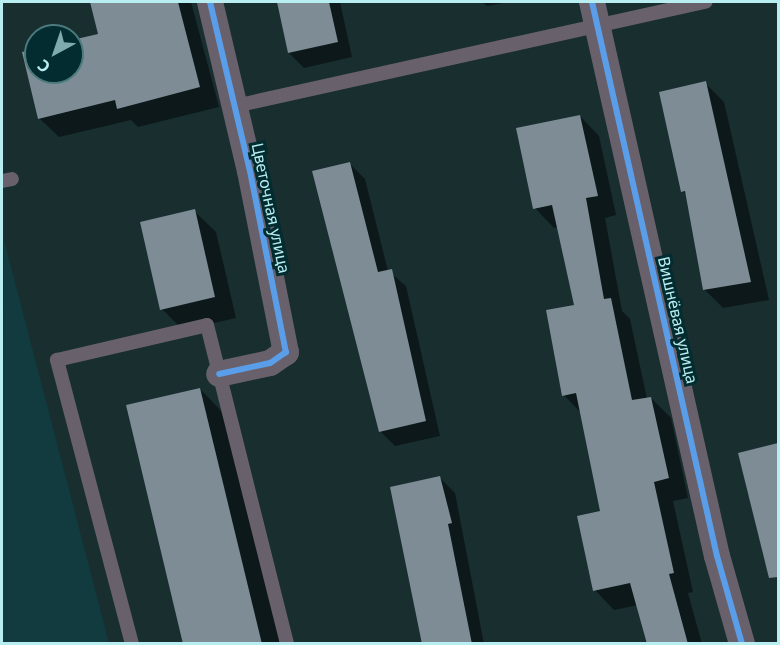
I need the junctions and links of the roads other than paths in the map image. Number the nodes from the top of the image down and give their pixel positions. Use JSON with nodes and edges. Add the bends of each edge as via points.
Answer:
{"nodes":[{"id":1,"x":210,"y":2,"type":"edge"},
{"id":2,"x":706,"y":2,"type":"edge"},
{"id":3,"x":596,"y":14,"type":"edge"},
{"id":4,"x":235,"y":106,"type":"junction"},
{"id":5,"x":219,"y":374,"type":"junction"},
{"id":6,"x":132,"y":644,"type":"edge"},
{"id":7,"x":287,"y":644,"type":"edge"},
{"id":8,"x":742,"y":644,"type":"edge"}],
"edges":[{"from":1,"to":4,"type":"street","name":"Цветочная улица"},
{"from":2,"to":3,"type":"lane"},
{"from":3,"to":4,"type":"lane"},
{"from":3,"to":8,"type":"street","name":"Вишнёвая улица","via":[[717,556]]},
{"from":4,"to":5,"type":"street","name":"Цветочная улица","via":[[286,352],[270,363]]},
{"from":5,"to":6,"type":"lane","via":[[207,325],[57,360]]},
{"from":5,"to":7,"type":"lane"}]}
